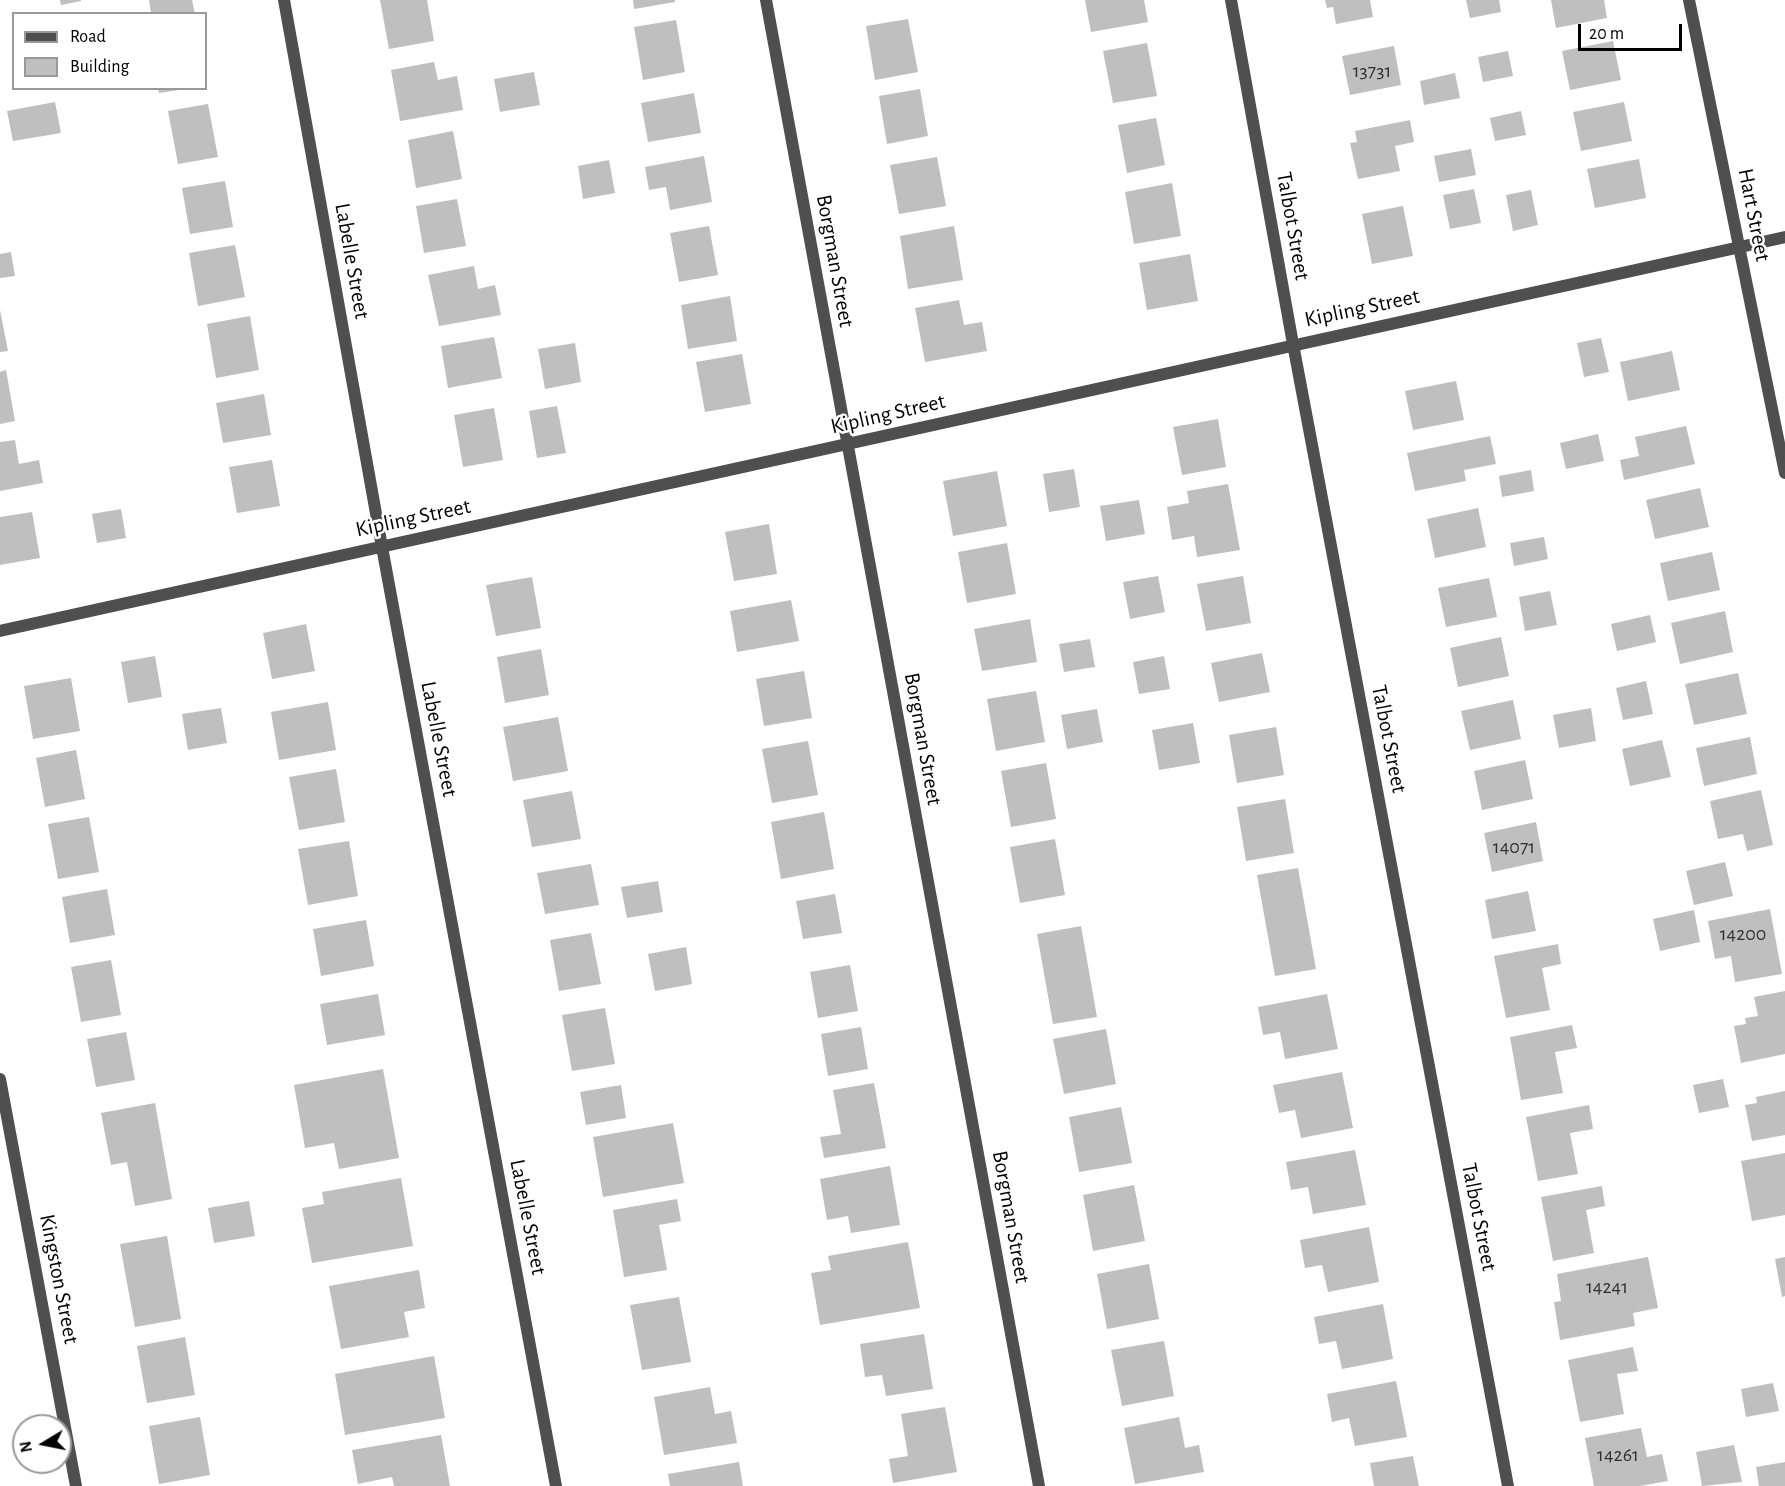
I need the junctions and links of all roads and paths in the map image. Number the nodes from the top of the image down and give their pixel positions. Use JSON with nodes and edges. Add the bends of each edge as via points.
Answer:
{"nodes":[{"id":1,"x":284,"y":0,"type":"edge"},
{"id":2,"x":766,"y":0,"type":"edge"},
{"id":3,"x":1231,"y":0,"type":"edge"},
{"id":4,"x":1689,"y":0,"type":"edge"},
{"id":5,"x":1785,"y":237,"type":"edge"},
{"id":6,"x":1739,"y":247,"type":"junction"},
{"id":7,"x":1293,"y":344,"type":"junction"},
{"id":8,"x":848,"y":445,"type":"junction"},
{"id":9,"x":1785,"y":473,"type":"edge"},
{"id":10,"x":382,"y":547,"type":"junction"},
{"id":11,"x":0,"y":632,"type":"edge"},
{"id":12,"x":0,"y":1079,"type":"edge"},
{"id":13,"x":76,"y":1486,"type":"edge"},
{"id":14,"x":556,"y":1486,"type":"edge"},
{"id":15,"x":1039,"y":1486,"type":"edge"},
{"id":16,"x":1508,"y":1486,"type":"edge"}],
"edges":[{"from":1,"to":10,"type":"street","name":"Labelle Street"},
{"from":2,"to":8,"type":"street","name":"Borgman Street"},
{"from":3,"to":7,"type":"street","name":"Talbot Street"},
{"from":4,"to":6,"type":"street","name":"Hart Street"},
{"from":5,"to":6,"type":"street","name":"Kipling Street"},
{"from":6,"to":7,"type":"street","name":"Kipling Street"},
{"from":6,"to":9,"type":"street","name":"Hart Street"},
{"from":7,"to":8,"type":"street","name":"Kipling Street"},
{"from":7,"to":16,"type":"street","name":"Talbot Street"},
{"from":8,"to":10,"type":"street","name":"Kipling Street"},
{"from":8,"to":15,"type":"street","name":"Borgman Street"},
{"from":10,"to":11,"type":"street","name":"Kipling Street"},
{"from":10,"to":14,"type":"street","name":"Labelle Street"},
{"from":12,"to":13,"type":"street","name":"Kingston Street"}]}
